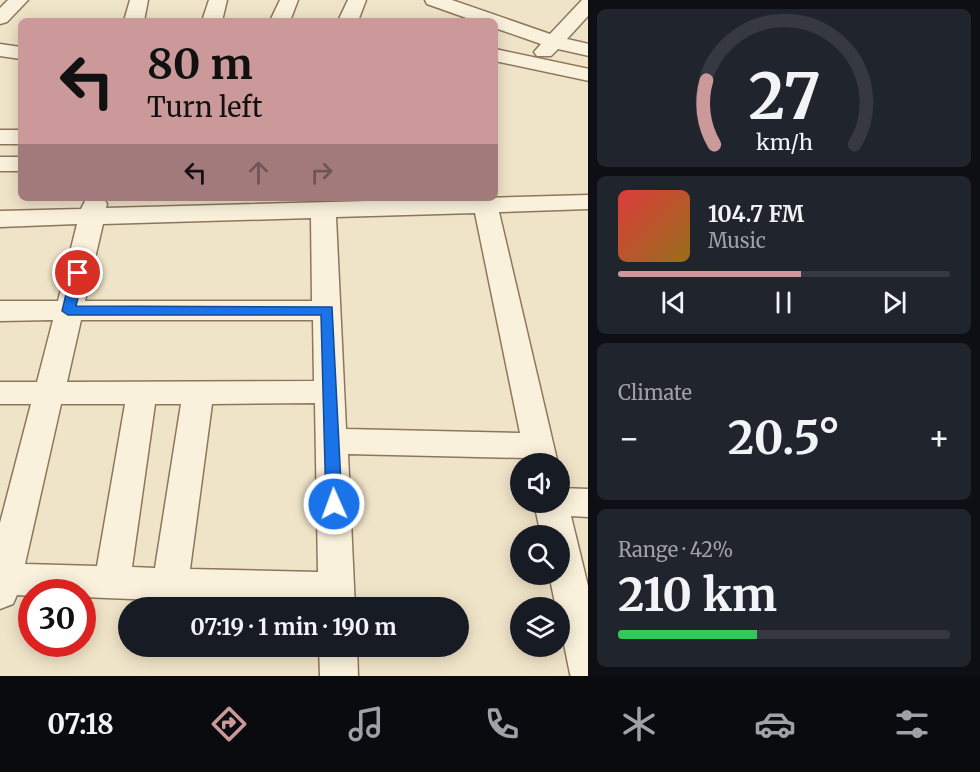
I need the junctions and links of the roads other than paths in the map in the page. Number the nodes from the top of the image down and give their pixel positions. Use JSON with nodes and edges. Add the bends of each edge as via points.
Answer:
{"nodes":[{"id":1,"x":19,"y":0,"type":"edge"},
{"id":2,"x":139,"y":0,"type":"edge"},
{"id":3,"x":218,"y":0,"type":"edge"},
{"id":4,"x":289,"y":0,"type":"edge"},
{"id":5,"x":357,"y":0,"type":"edge"},
{"id":6,"x":434,"y":0,"type":"edge"},
{"id":7,"x":492,"y":0,"type":"edge"},
{"id":8,"x":588,"y":3,"type":"edge"},
{"id":9,"x":0,"y":18,"type":"edge"},
{"id":10,"x":135,"y":18,"type":"edge"},
{"id":11,"x":213,"y":18,"type":"edge"},
{"id":12,"x":281,"y":18,"type":"edge"},
{"id":13,"x":349,"y":18,"type":"edge"},
{"id":14,"x":486,"y":18,"type":"edge"},
{"id":15,"x":489,"y":18,"type":"edge"},
{"id":16,"x":498,"y":22,"type":"edge"},
{"id":17,"x":554,"y":42,"type":"junction"},
{"id":18,"x":588,"y":50,"type":"edge"},
{"id":19,"x":498,"y":56,"type":"edge"},
{"id":20,"x":534,"y":63,"type":"junction"},
{"id":21,"x":588,"y":75,"type":"edge"},
{"id":22,"x":0,"y":164,"type":"edge"},
{"id":23,"x":18,"y":164,"type":"edge"},
{"id":24,"x":588,"y":192,"type":"edge"},
{"id":25,"x":498,"y":197,"type":"edge"},
{"id":26,"x":498,"y":198,"type":"edge"},
{"id":27,"x":194,"y":201,"type":"edge"},
{"id":28,"x":450,"y":201,"type":"edge"},
{"id":29,"x":489,"y":201,"type":"edge"},
{"id":30,"x":588,"y":202,"type":"edge"},
{"id":31,"x":173,"y":205,"type":"edge"},
{"id":32,"x":0,"y":209,"type":"edge"},
{"id":33,"x":94,"y":210,"type":"junction"},
{"id":34,"x":323,"y":211,"type":"junction"},
{"id":35,"x":0,"y":219,"type":"edge"},
{"id":36,"x":328,"y":310,"type":"junction"},
{"id":37,"x":0,"y":311,"type":"edge"},
{"id":38,"x":68,"y":311,"type":"junction"},
{"id":39,"x":142,"y":392,"type":"junction"},
{"id":40,"x":198,"y":392,"type":"junction"},
{"id":41,"x":330,"y":392,"type":"junction"},
{"id":42,"x":0,"y":393,"type":"edge"},
{"id":43,"x":48,"y":393,"type":"junction"},
{"id":44,"x":332,"y":441,"type":"junction"},
{"id":45,"x":510,"y":453,"type":"edge"},
{"id":46,"x":540,"y":453,"type":"edge"},
{"id":47,"x":570,"y":502,"type":"edge"},
{"id":48,"x":588,"y":503,"type":"edge"},
{"id":49,"x":112,"y":582,"type":"junction"},
{"id":50,"x":170,"y":584,"type":"junction"},
{"id":51,"x":570,"y":585,"type":"edge"},
{"id":52,"x":2,"y":586,"type":"edge"},
{"id":53,"x":324,"y":597,"type":"edge"},
{"id":54,"x":336,"y":597,"type":"edge"},
{"id":55,"x":338,"y":657,"type":"edge"},
{"id":56,"x":586,"y":657,"type":"edge"},
{"id":57,"x":339,"y":676,"type":"edge"}],
"edges":[{"from":1,"to":9,"type":"street"},
{"from":2,"to":10,"type":"street"},
{"from":3,"to":11,"type":"street"},
{"from":4,"to":12,"type":"street"},
{"from":5,"to":13,"type":"street"},
{"from":6,"to":14,"type":"street"},
{"from":7,"to":15,"type":"street"},
{"from":8,"to":17,"type":"street"},
{"from":16,"to":17,"type":"street"},
{"from":17,"to":18,"type":"street"},
{"from":17,"to":20,"type":"street"},
{"from":19,"to":20,"type":"street"},
{"from":20,"to":21,"type":"street"},
{"from":22,"to":23,"type":"street"},
{"from":24,"to":25,"type":"street"},
{"from":26,"to":30,"type":"street"},
{"from":27,"to":31,"type":"street"},
{"from":28,"to":34,"type":"street"},
{"from":29,"to":46,"type":"street"},
{"from":31,"to":33,"type":"street"},
{"from":31,"to":34,"type":"street"},
{"from":32,"to":33,"type":"street"},
{"from":33,"to":35,"type":"street"},
{"from":33,"to":38,"type":"street"},
{"from":34,"to":36,"type":"street"},
{"from":36,"to":38,"type":"street"},
{"from":36,"to":41,"type":"street"},
{"from":37,"to":38,"type":"street"},
{"from":38,"to":43,"type":"street"},
{"from":39,"to":40,"type":"street"},
{"from":39,"to":43,"type":"street"},
{"from":39,"to":49,"type":"street"},
{"from":40,"to":41,"type":"street"},
{"from":40,"to":50,"type":"street"},
{"from":41,"to":44,"type":"street"},
{"from":42,"to":43,"type":"street"},
{"from":43,"to":52,"type":"street"},
{"from":44,"to":45,"type":"street"},
{"from":44,"to":54,"type":"street"},
{"from":47,"to":48,"type":"street"},
{"from":49,"to":50,"type":"street"},
{"from":49,"to":52,"type":"street"},
{"from":50,"to":53,"type":"street"},
{"from":51,"to":56,"type":"street"},
{"from":55,"to":57,"type":"street"}]}
